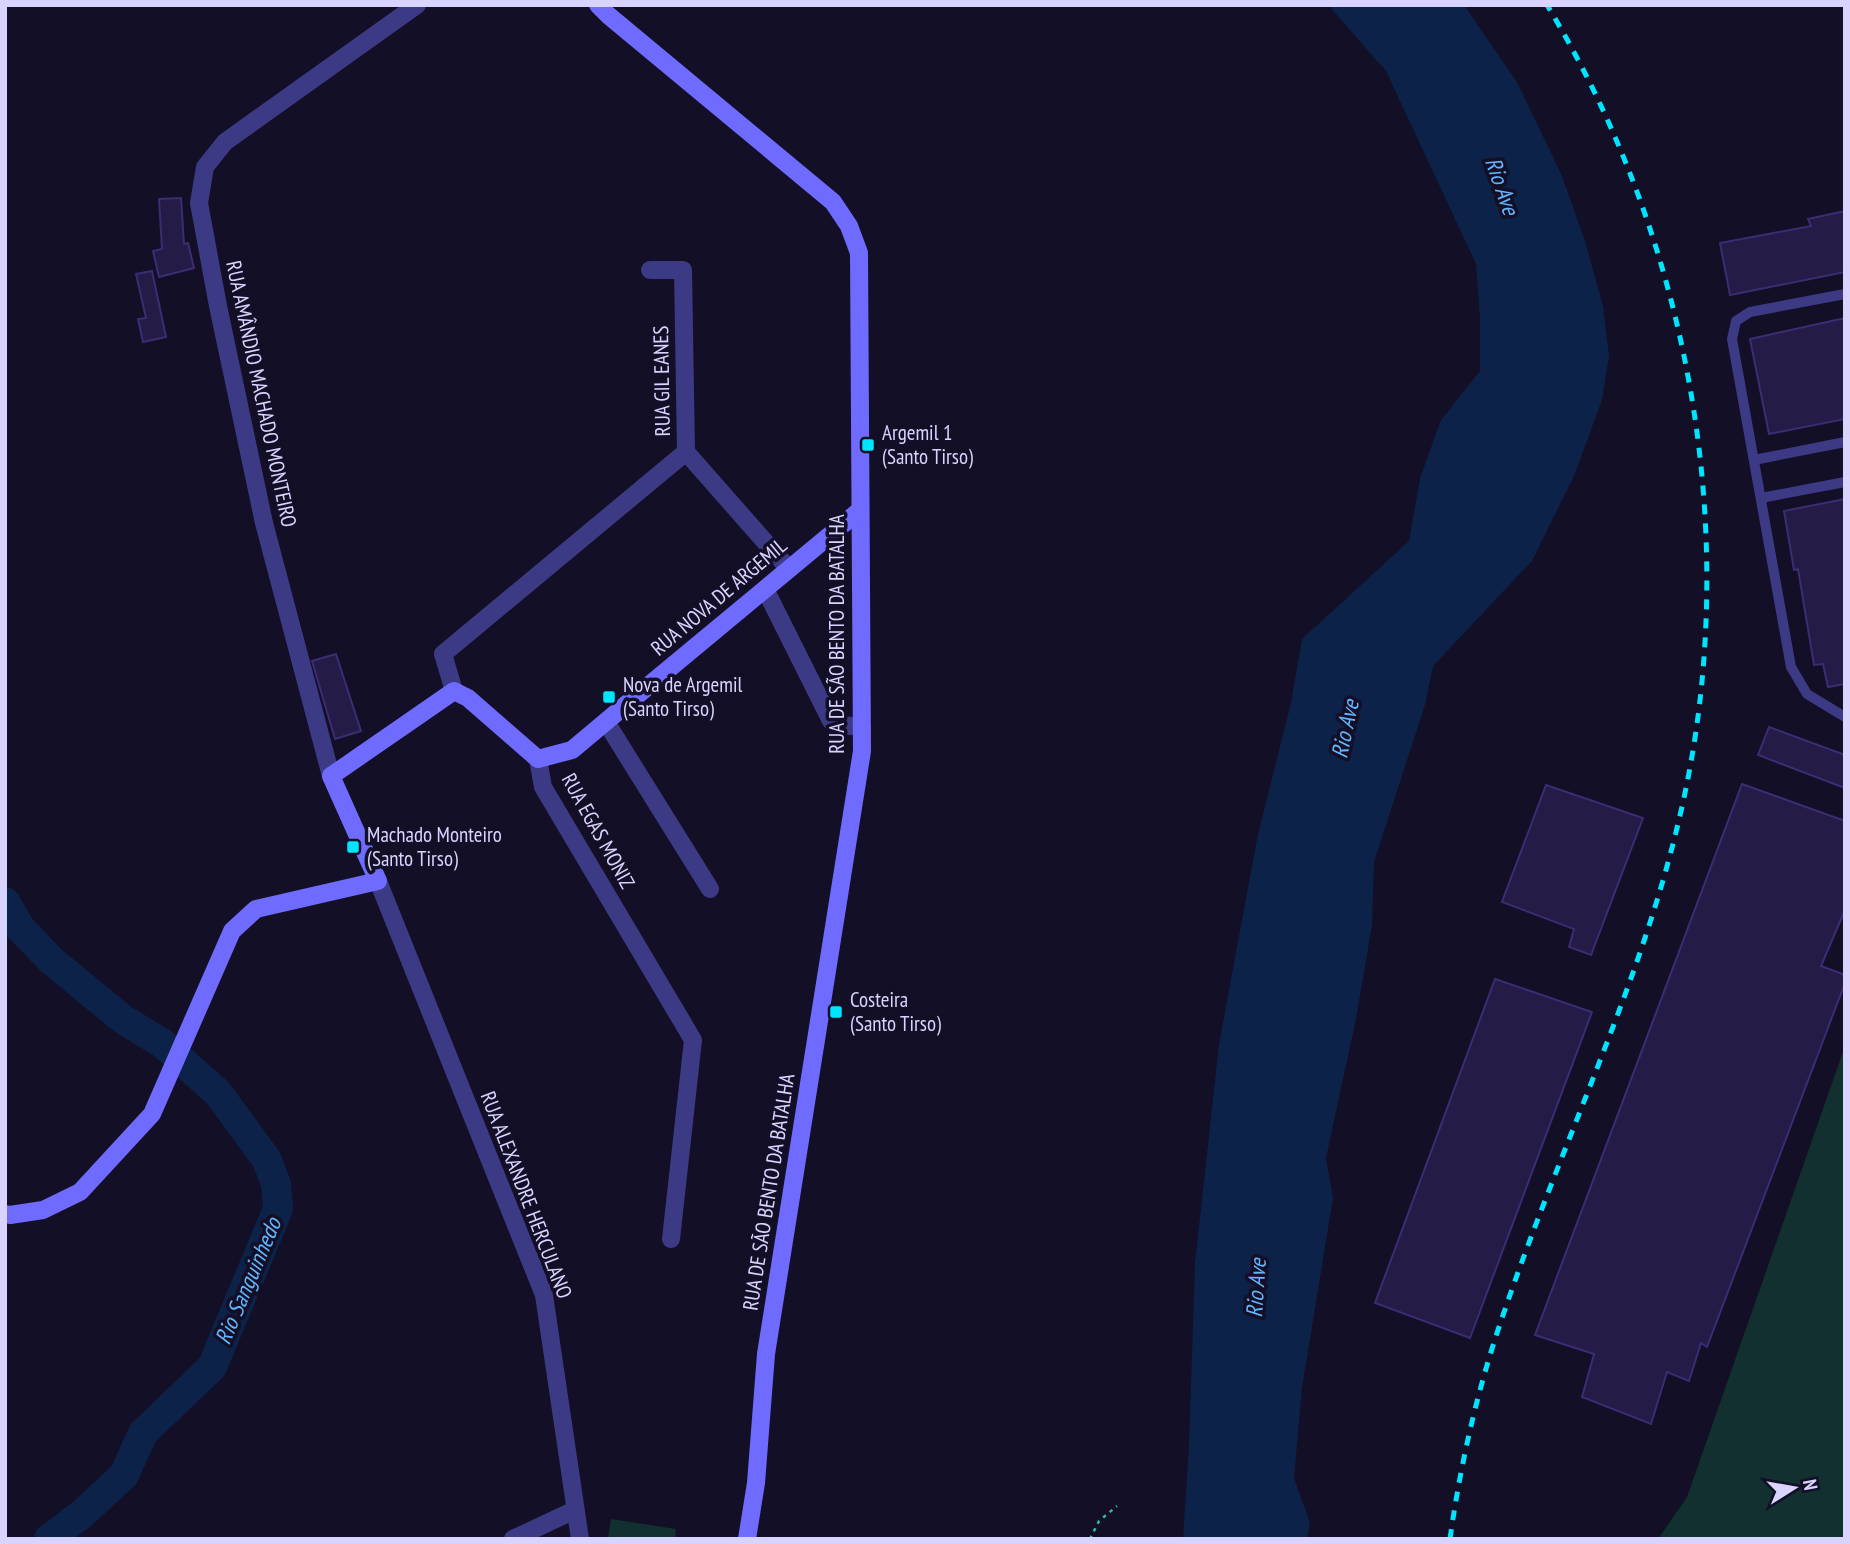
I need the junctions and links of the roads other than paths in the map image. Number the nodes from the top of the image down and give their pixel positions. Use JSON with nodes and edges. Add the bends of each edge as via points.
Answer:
{"nodes":[{"id":1,"x":417,"y":5,"type":"edge"},
{"id":2,"x":598,"y":5,"type":"edge"},
{"id":3,"x":650,"y":270,"type":"dead end"},
{"id":4,"x":1845,"y":294,"type":"edge"},
{"id":5,"x":1845,"y":442,"type":"edge"},
{"id":6,"x":686,"y":452,"type":"junction"},
{"id":7,"x":1754,"y":460,"type":"junction"},
{"id":8,"x":1845,"y":482,"type":"edge"},
{"id":9,"x":1761,"y":498,"type":"junction"},
{"id":10,"x":859,"y":512,"type":"junction"},
{"id":11,"x":789,"y":569,"type":"junction"},
{"id":12,"x":765,"y":589,"type":"junction"},
{"id":13,"x":454,"y":691,"type":"junction"},
{"id":14,"x":1845,"y":717,"type":"edge"},
{"id":15,"x":606,"y":722,"type":"junction"},
{"id":16,"x":862,"y":727,"type":"junction"},
{"id":17,"x":538,"y":759,"type":"junction"},
{"id":18,"x":331,"y":776,"type":"junction"},
{"id":19,"x":378,"y":881,"type":"junction"},
{"id":20,"x":710,"y":889,"type":"dead end"},
{"id":21,"x":5,"y":1214,"type":"edge"},
{"id":22,"x":671,"y":1239,"type":"dead end"},
{"id":23,"x":575,"y":1510,"type":"junction"},
{"id":24,"x":513,"y":1539,"type":"edge"},
{"id":25,"x":580,"y":1539,"type":"edge"},
{"id":26,"x":747,"y":1539,"type":"edge"}],
"edges":[{"from":1,"to":18,"type":"street","name":"RUA AMÂNDIO MACHADO MONTEIRO","via":[[225,142],[205,167],[199,203],[264,523]]},
{"from":2,"to":10,"type":"street","name":"RUA DE SÃO BENTO DA BATALHA","via":[[833,202],[849,226],[859,253]]},
{"from":3,"to":6,"type":"street","name":"RUA GIL EANES","via":[[683,270]]},
{"from":4,"to":7,"type":"lane","via":[[1750,312],[1736,321],[1732,339]]},
{"from":5,"to":7,"type":"lane"},
{"from":6,"to":11,"type":"street","name":"RUA GIL EANES"},
{"from":6,"to":13,"type":"street","via":[[443,654]]},
{"from":7,"to":9,"type":"lane"},
{"from":8,"to":9,"type":"lane"},
{"from":9,"to":14,"type":"lane","via":[[1791,667],[1807,694]]},
{"from":10,"to":11,"type":"street","name":"RUA NOVA DE ARGEMIL"},
{"from":10,"to":16,"type":"street","name":"RUA DE SÃO BENTO DA BATALHA"},
{"from":11,"to":12,"type":"street","name":"RUA NOVA DE ARGEMIL"},
{"from":12,"to":15,"type":"street","name":"RUA NOVA DE ARGEMIL"},
{"from":12,"to":16,"type":"street","via":[[831,721]]},
{"from":13,"to":17,"type":"street","name":"RUA EGAS MONIZ"},
{"from":13,"to":18,"type":"street"},
{"from":15,"to":17,"type":"street","name":"RUA NOVA DE ARGEMIL","via":[[572,750]]},
{"from":15,"to":20,"type":"street"},
{"from":16,"to":26,"type":"street","name":"RUA DE SÃO BENTO DA BATALHA","via":[[862,751],[766,1354]]},
{"from":17,"to":22,"type":"street","name":"RUA EGAS MONIZ","via":[[543,787],[693,1040]]},
{"from":18,"to":19,"type":"street","name":"RUA AMÂNDIO MACHADO MONTEIRO"},
{"from":19,"to":21,"type":"street","via":[[256,909],[232,931],[152,1114],[80,1192],[43,1210]]},
{"from":19,"to":23,"type":"street","name":"RUA ALEXANDRE HERCULANO","via":[[544,1295]]},
{"from":23,"to":24,"type":"street"},
{"from":23,"to":25,"type":"street","name":"RUA ALEXANDRE HERCULANO"}]}
